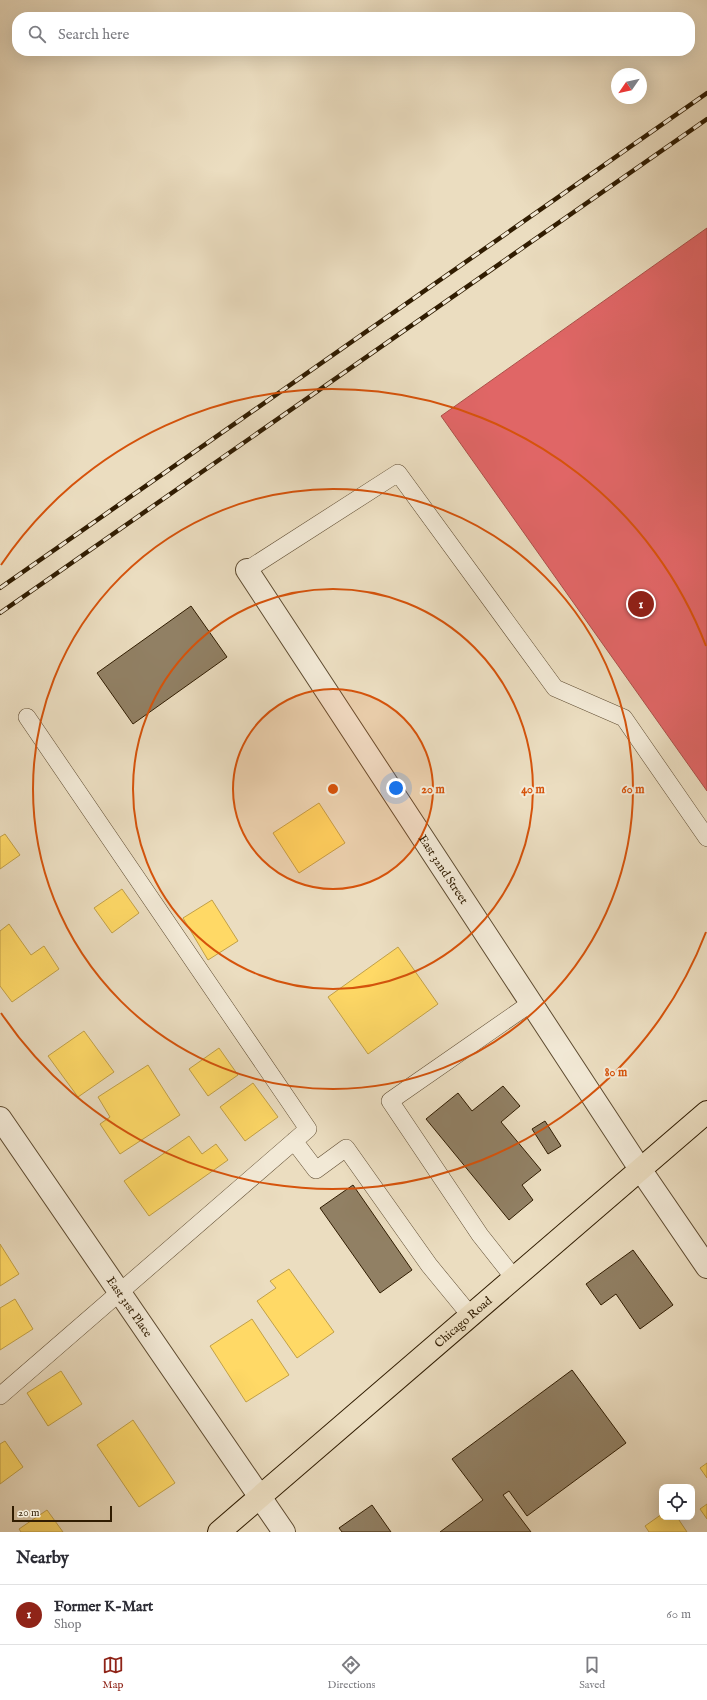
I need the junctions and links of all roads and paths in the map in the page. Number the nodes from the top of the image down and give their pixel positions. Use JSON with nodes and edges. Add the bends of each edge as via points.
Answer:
{"nodes":[{"id":1,"x":247,"y":570,"type":"joint"},
{"id":2,"x":27,"y":717,"type":"dead end"},
{"id":3,"x":707,"y":838,"type":"edge"},
{"id":4,"x":531,"y":1003,"type":"junction"},
{"id":5,"x":707,"y":1112,"type":"edge"},
{"id":6,"x":0,"y":1118,"type":"edge"},
{"id":7,"x":294,"y":1141,"type":"junction"},
{"id":8,"x":640,"y":1170,"type":"junction"},
{"id":9,"x":707,"y":1267,"type":"edge"},
{"id":10,"x":514,"y":1278,"type":"junction"},
{"id":11,"x":120,"y":1292,"type":"junction"},
{"id":12,"x":470,"y":1316,"type":"junction"},
{"id":13,"x":0,"y":1396,"type":"edge"},
{"id":14,"x":260,"y":1496,"type":"junction"},
{"id":15,"x":219,"y":1532,"type":"edge"},
{"id":16,"x":284,"y":1532,"type":"edge"}],
"edges":[{"from":1,"to":3,"type":"lane","via":[[398,472],[555,688],[624,718]]},
{"from":1,"to":4,"type":"street","name":"East 32nd Street"},
{"from":2,"to":7,"type":"lane","via":[[308,1129]]},
{"from":4,"to":8,"type":"street","name":"East 32nd Street"},
{"from":4,"to":10,"type":"lane","via":[[390,1101],[480,1235]]},
{"from":5,"to":8,"type":"main road","name":"Chicago Road"},
{"from":6,"to":11,"type":"street","name":"East 31st Place"},
{"from":7,"to":11,"type":"lane"},
{"from":7,"to":12,"type":"lane","via":[[316,1170],[346,1148],[429,1265]]},
{"from":8,"to":9,"type":"street","name":"East 32nd Street"},
{"from":8,"to":10,"type":"main road","name":"Chicago Road"},
{"from":10,"to":12,"type":"main road","name":"Chicago Road"},
{"from":11,"to":13,"type":"lane"},
{"from":11,"to":14,"type":"street","name":"East 31st Place"},
{"from":12,"to":14,"type":"main road","name":"Chicago Road"},
{"from":14,"to":15,"type":"main road","name":"Chicago Road"},
{"from":14,"to":16,"type":"street","name":"East 31st Place"}]}
